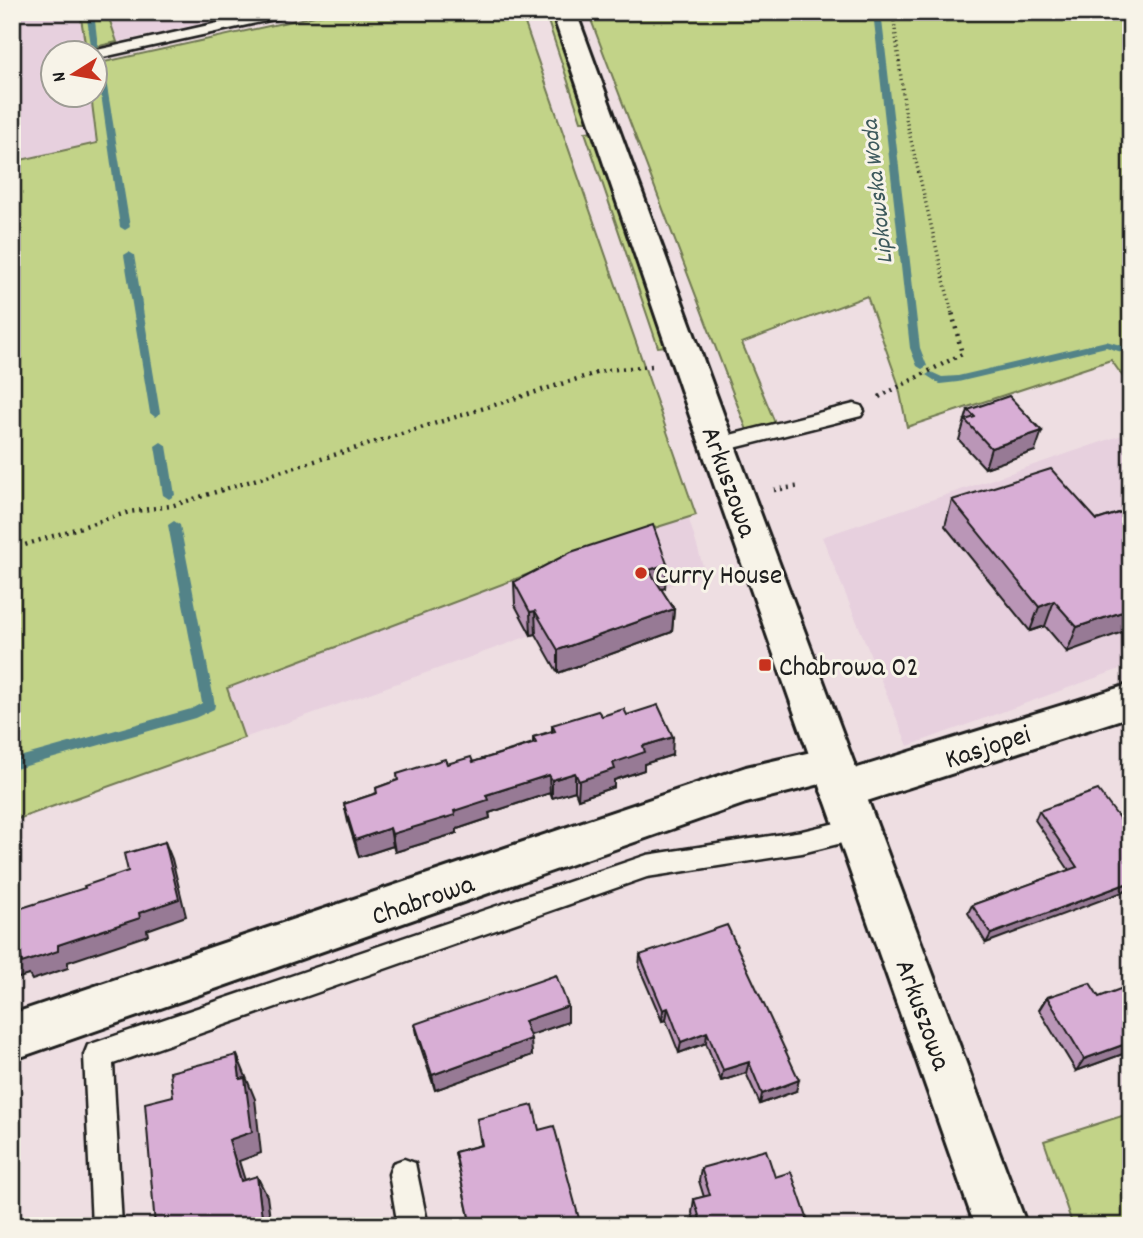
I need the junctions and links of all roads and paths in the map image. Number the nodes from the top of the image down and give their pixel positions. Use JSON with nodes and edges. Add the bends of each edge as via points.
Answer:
{"nodes":[{"id":1,"x":288,"y":12,"type":"edge"},
{"id":2,"x":564,"y":12,"type":"edge"},
{"id":3,"x":893,"y":12,"type":"edge"},
{"id":4,"x":108,"y":52,"type":"edge"},
{"id":5,"x":661,"y":366,"type":"dead end"},
{"id":6,"x":854,"y":411,"type":"joint"},
{"id":7,"x":718,"y":444,"type":"junction"},
{"id":8,"x":801,"y":486,"type":"dead end"},
{"id":9,"x":768,"y":491,"type":"dead end"},
{"id":10,"x":12,"y":549,"type":"edge"},
{"id":11,"x":1131,"y":699,"type":"edge"},
{"id":12,"x":838,"y":777,"type":"junction"},
{"id":13,"x":857,"y":829,"type":"junction"},
{"id":14,"x":12,"y":1037,"type":"edge"},
{"id":15,"x":404,"y":1174,"type":"dead end"},
{"id":16,"x":107,"y":1226,"type":"edge"},
{"id":17,"x":413,"y":1226,"type":"edge"},
{"id":18,"x":1001,"y":1226,"type":"edge"}],
"edges":[{"from":1,"to":4,"type":"lane"},
{"from":2,"to":7,"type":"main road","name":"Arkuszowa"},
{"from":3,"to":6,"type":"path","via":[[906,119],[962,354]]},
{"from":5,"to":10,"type":"path","via":[[606,370],[171,506],[129,512]]},
{"from":6,"to":7,"type":"lane"},
{"from":7,"to":12,"type":"main road","name":"Arkuszowa"},
{"from":8,"to":9,"type":"path"},
{"from":11,"to":12,"type":"main road","name":"Kasjopei"},
{"from":12,"to":13,"type":"main road","name":"Arkuszowa"},
{"from":12,"to":14,"type":"main road","name":"Chabrowa","via":[[746,785]]},
{"from":13,"to":16,"type":"lane","via":[[647,866],[98,1055]]},
{"from":13,"to":18,"type":"main road","name":"Arkuszowa"},
{"from":15,"to":17,"type":"lane"}]}
